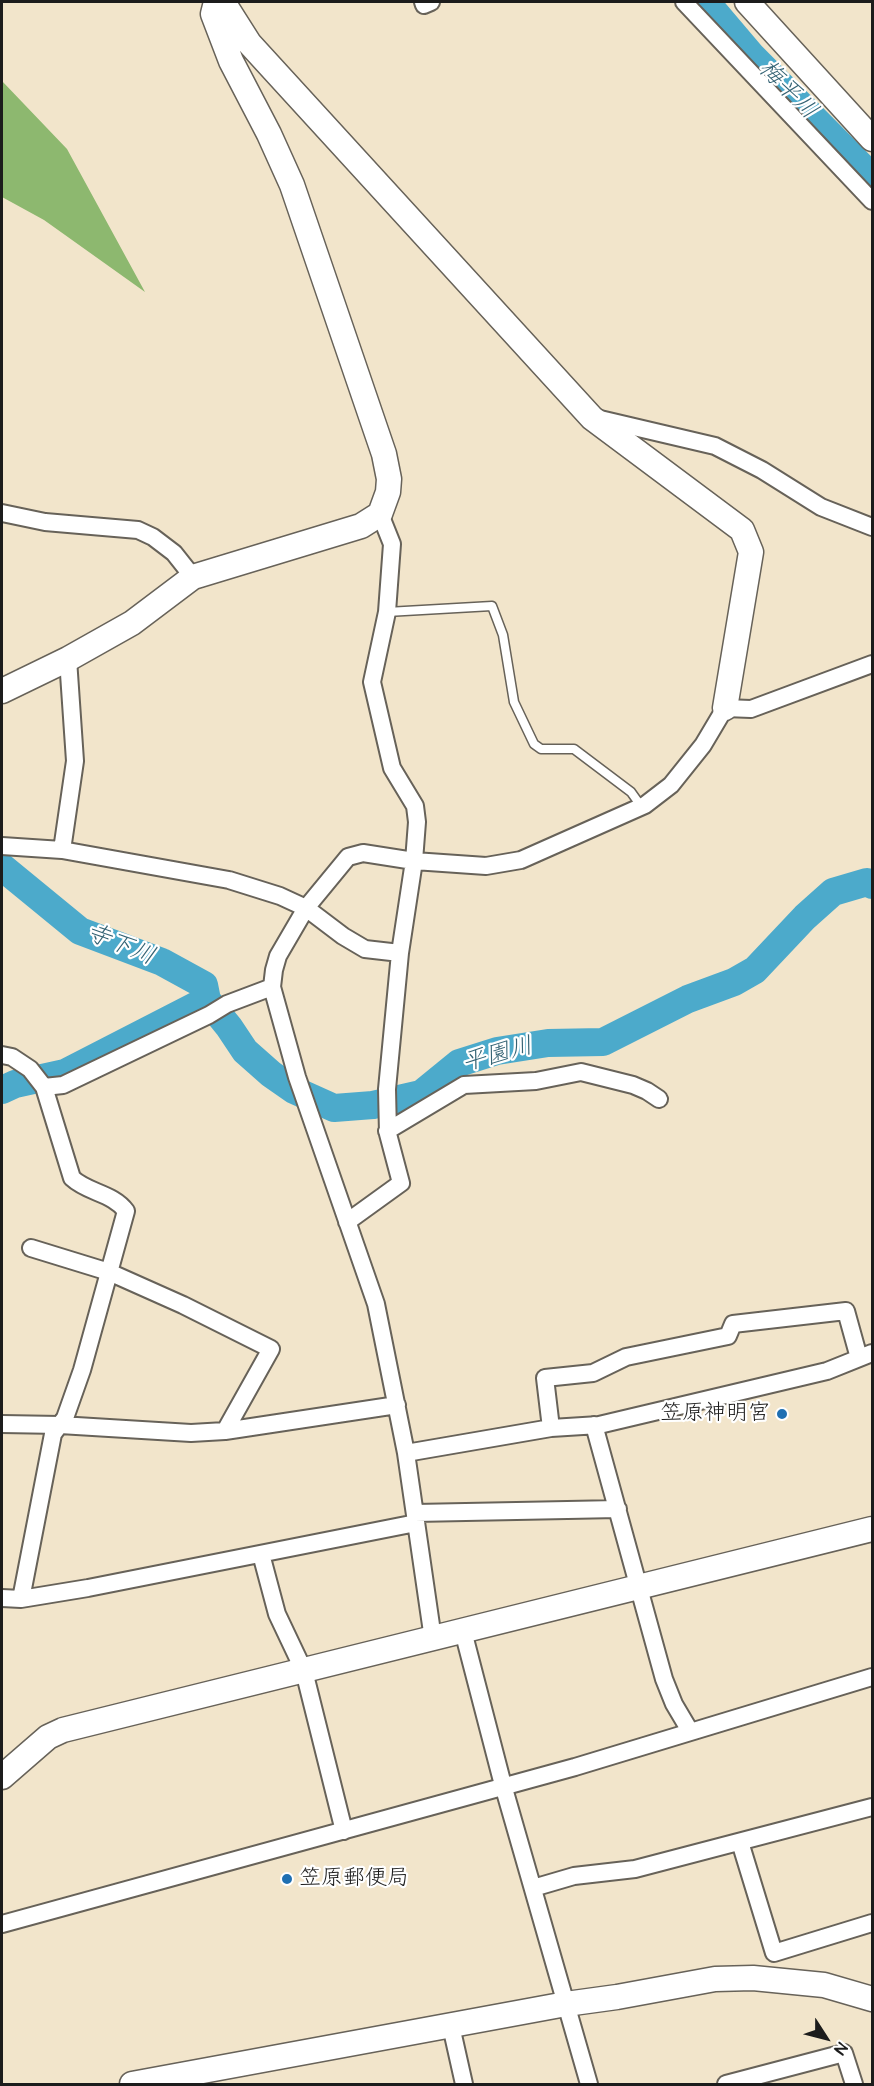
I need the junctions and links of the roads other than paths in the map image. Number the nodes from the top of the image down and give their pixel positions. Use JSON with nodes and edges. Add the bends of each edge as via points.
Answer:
{"nodes":[{"id":1,"x":216,"y":2,"type":"edge"},
{"id":2,"x":223,"y":2,"type":"edge"},
{"id":3,"x":423,"y":2,"type":"edge"},
{"id":4,"x":430,"y":2,"type":"edge"},
{"id":5,"x":684,"y":2,"type":"edge"},
{"id":6,"x":747,"y":2,"type":"edge"},
{"id":7,"x":873,"y":139,"type":"edge"},
{"id":8,"x":873,"y":201,"type":"edge"},
{"id":9,"x":592,"y":418,"type":"junction"},
{"id":10,"x":2,"y":513,"type":"edge"},
{"id":11,"x":380,"y":514,"type":"junction"},
{"id":12,"x":873,"y":527,"type":"edge"},
{"id":13,"x":193,"y":577,"type":"junction"},
{"id":14,"x":387,"y":612,"type":"junction"},
{"id":15,"x":68,"y":659,"type":"junction"},
{"id":16,"x":873,"y":664,"type":"edge"},
{"id":17,"x":2,"y":691,"type":"edge"},
{"id":18,"x":725,"y":708,"type":"junction"},
{"id":19,"x":641,"y":806,"type":"junction"},
{"id":20,"x":2,"y":846,"type":"edge"},
{"id":21,"x":62,"y":850,"type":"junction"},
{"id":22,"x":414,"y":861,"type":"junction"},
{"id":23,"x":306,"y":908,"type":"junction"},
{"id":24,"x":400,"y":954,"type":"junction"},
{"id":25,"x":272,"y":987,"type":"junction"},
{"id":26,"x":2,"y":1055,"type":"edge"},
{"id":27,"x":44,"y":1087,"type":"junction"},
{"id":28,"x":659,"y":1100,"type":"dead end"},
{"id":29,"x":387,"y":1123,"type":"junction"},
{"id":30,"x":347,"y":1222,"type":"junction"},
{"id":31,"x":31,"y":1248,"type":"dead end"},
{"id":32,"x":109,"y":1272,"type":"junction"},
{"id":33,"x":866,"y":1356,"type":"edge"},
{"id":34,"x":397,"y":1405,"type":"junction"},
{"id":35,"x":2,"y":1424,"type":"edge"},
{"id":36,"x":60,"y":1425,"type":"junction"},
{"id":37,"x":594,"y":1425,"type":"junction"},
{"id":38,"x":551,"y":1428,"type":"junction"},
{"id":39,"x":225,"y":1431,"type":"junction"},
{"id":40,"x":406,"y":1453,"type":"junction"},
{"id":41,"x":618,"y":1509,"type":"junction"},
{"id":42,"x":416,"y":1518,"type":"junction"},
{"id":43,"x":873,"y":1529,"type":"edge"},
{"id":44,"x":261,"y":1554,"type":"junction"},
{"id":45,"x":640,"y":1587,"type":"junction"},
{"id":46,"x":2,"y":1598,"type":"edge"},
{"id":47,"x":21,"y":1599,"type":"junction"},
{"id":48,"x":463,"y":1631,"type":"junction"},
{"id":49,"x":433,"y":1639,"type":"junction"},
{"id":50,"x":304,"y":1671,"type":"junction"},
{"id":51,"x":873,"y":1677,"type":"edge"},
{"id":52,"x":690,"y":1731,"type":"junction"},
{"id":53,"x":2,"y":1777,"type":"edge"},
{"id":54,"x":503,"y":1785,"type":"junction"},
{"id":55,"x":873,"y":1807,"type":"edge"},
{"id":56,"x":344,"y":1831,"type":"junction"},
{"id":57,"x":740,"y":1842,"type":"junction"},
{"id":58,"x":533,"y":1888,"type":"junction"},
{"id":59,"x":873,"y":1923,"type":"edge"},
{"id":60,"x":2,"y":1924,"type":"edge"},
{"id":61,"x":873,"y":1999,"type":"edge"},
{"id":62,"x":566,"y":2004,"type":"junction"},
{"id":63,"x":451,"y":2026,"type":"junction"},
{"id":64,"x":137,"y":2084,"type":"edge"},
{"id":65,"x":464,"y":2085,"type":"edge"},
{"id":66,"x":589,"y":2085,"type":"edge"},
{"id":67,"x":726,"y":2085,"type":"edge"},
{"id":68,"x":854,"y":2085,"type":"edge"}],
"edges":[{"from":1,"to":11,"type":"street","via":[[213,14],[231,61],[292,185],[384,454],[389,479]]},
{"from":2,"to":9,"type":"street","via":[[249,43]]},
{"from":3,"to":4,"type":"street"},
{"from":5,"to":8,"type":"street"},
{"from":6,"to":7,"type":"street"},
{"from":9,"to":12,"type":"street","via":[[715,446],[820,507]]},
{"from":9,"to":18,"type":"street","via":[[742,530],[751,552]]},
{"from":10,"to":13,"type":"street","via":[[45,522],[138,530],[174,553]]},
{"from":11,"to":13,"type":"street","via":[[341,533]]},
{"from":11,"to":14,"type":"street","via":[[392,544]]},
{"from":13,"to":15,"type":"street","via":[[132,623]]},
{"from":14,"to":19,"type":"lane","via":[[492,606],[503,635],[514,702],[534,744],[541,749],[574,749],[631,792]]},
{"from":14,"to":22,"type":"street","via":[[372,682],[392,768],[415,806]]},
{"from":15,"to":17,"type":"street"},
{"from":15,"to":21,"type":"street","via":[[75,761]]},
{"from":16,"to":18,"type":"street","via":[[751,709]]},
{"from":18,"to":19,"type":"street","via":[[703,745],[671,785]]},
{"from":19,"to":22,"type":"street","via":[[521,860],[486,866]]},
{"from":20,"to":21,"type":"street"},
{"from":21,"to":23,"type":"street","via":[[229,880]]},
{"from":22,"to":23,"type":"street","via":[[363,853],[348,857]]},
{"from":22,"to":24,"type":"street"},
{"from":23,"to":24,"type":"street","via":[[365,949]]},
{"from":23,"to":25,"type":"street","via":[[278,956]]},
{"from":24,"to":29,"type":"street"},
{"from":25,"to":27,"type":"street","via":[[227,1004],[63,1085]]},
{"from":25,"to":30,"type":"street","via":[[297,1077]]},
{"from":26,"to":27,"type":"street","via":[[30,1069]]},
{"from":27,"to":32,"type":"street","via":[[72,1178],[120,1202],[126,1211]]},
{"from":28,"to":29,"type":"street","via":[[633,1084],[581,1072],[536,1081],[464,1085]]},
{"from":29,"to":30,"type":"street","via":[[401,1183]]},
{"from":30,"to":34,"type":"street","via":[[376,1304]]},
{"from":31,"to":32,"type":"street"},
{"from":32,"to":36,"type":"street","via":[[82,1370]]},
{"from":32,"to":39,"type":"street","via":[[271,1349]]},
{"from":33,"to":37,"type":"street","via":[[827,1371]]},
{"from":33,"to":38,"type":"street","via":[[846,1311],[733,1324],[728,1336],[626,1358],[593,1373],[545,1378]]},
{"from":34,"to":39,"type":"street"},
{"from":34,"to":40,"type":"street"},
{"from":35,"to":36,"type":"street"},
{"from":36,"to":39,"type":"street","via":[[191,1433]]},
{"from":36,"to":47,"type":"street","via":[[53,1434]]},
{"from":37,"to":38,"type":"street"},
{"from":37,"to":41,"type":"street"},
{"from":38,"to":40,"type":"street"},
{"from":40,"to":42,"type":"street"},
{"from":41,"to":42,"type":"street"},
{"from":41,"to":45,"type":"street"},
{"from":42,"to":44,"type":"street"},
{"from":42,"to":49,"type":"street"},
{"from":43,"to":45,"type":"street"},
{"from":44,"to":47,"type":"street"},
{"from":44,"to":50,"type":"street","via":[[277,1614]]},
{"from":45,"to":48,"type":"street"},
{"from":45,"to":52,"type":"street","via":[[664,1679]]},
{"from":46,"to":47,"type":"street"},
{"from":48,"to":49,"type":"street"},
{"from":48,"to":54,"type":"street"},
{"from":49,"to":50,"type":"street"},
{"from":50,"to":53,"type":"street","via":[[63,1730],[48,1737]]},
{"from":50,"to":56,"type":"street"},
{"from":51,"to":52,"type":"street"},
{"from":52,"to":54,"type":"street"},
{"from":54,"to":56,"type":"street"},
{"from":54,"to":58,"type":"street"},
{"from":55,"to":57,"type":"street"},
{"from":56,"to":60,"type":"street"},
{"from":57,"to":58,"type":"street","via":[[635,1869],[583,1874]]},
{"from":57,"to":59,"type":"street","via":[[774,1953]]},
{"from":58,"to":62,"type":"street"},
{"from":61,"to":62,"type":"street","via":[[824,1985],[753,1978],[715,1979]]},
{"from":62,"to":63,"type":"street"},
{"from":62,"to":66,"type":"street"},
{"from":63,"to":64,"type":"street"},
{"from":63,"to":65,"type":"street"},
{"from":67,"to":68,"type":"street","via":[[844,2054]]}]}
